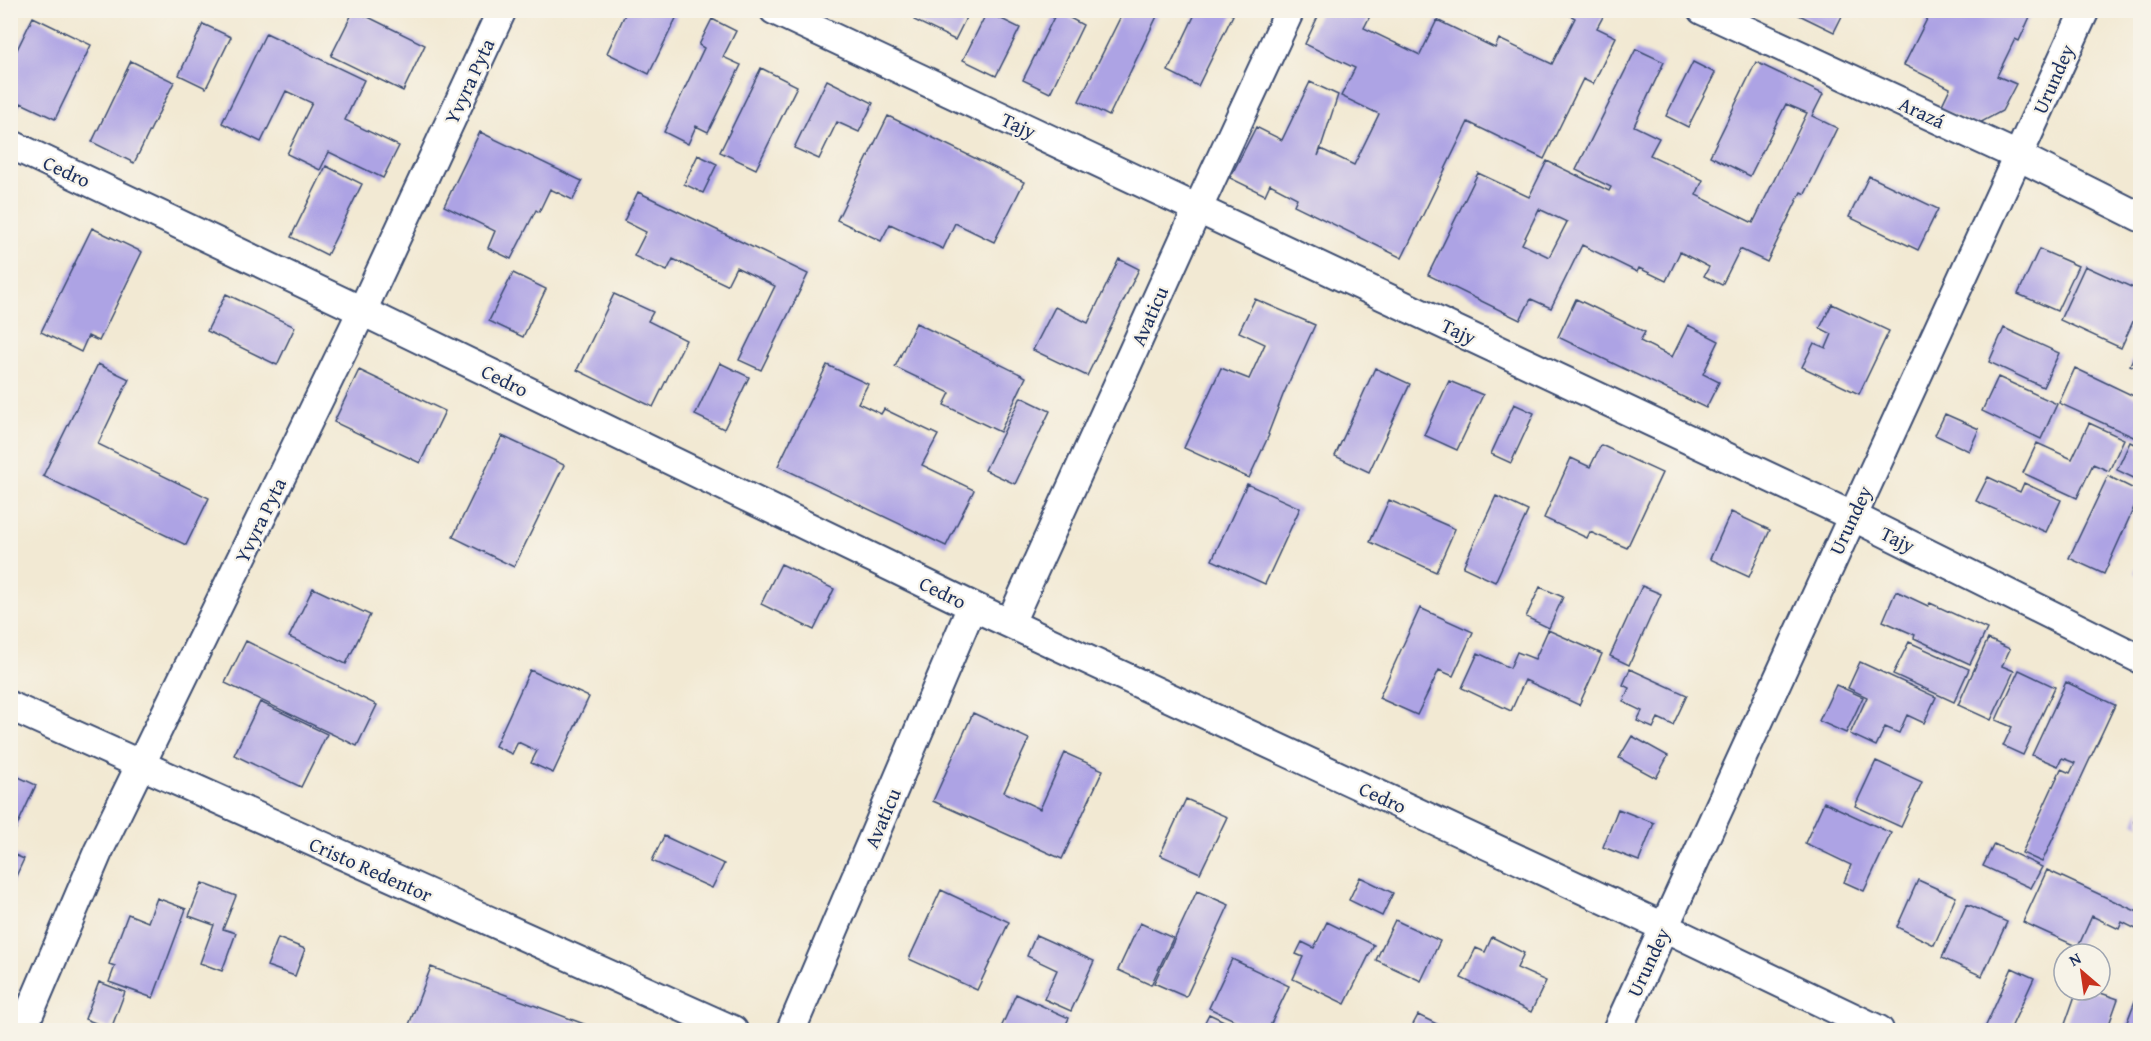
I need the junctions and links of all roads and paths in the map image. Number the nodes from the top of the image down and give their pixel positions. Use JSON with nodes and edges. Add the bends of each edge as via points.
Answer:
{"nodes":[{"id":1,"x":502,"y":10,"type":"edge"},
{"id":2,"x":774,"y":10,"type":"edge"},
{"id":3,"x":1290,"y":10,"type":"edge"},
{"id":4,"x":1702,"y":10,"type":"edge"},
{"id":5,"x":2085,"y":10,"type":"edge"},
{"id":6,"x":10,"y":144,"type":"edge"},
{"id":7,"x":2018,"y":156,"type":"junction"},
{"id":8,"x":1198,"y":208,"type":"junction"},
{"id":9,"x":2140,"y":217,"type":"edge"},
{"id":10,"x":362,"y":311,"type":"junction"},
{"id":11,"x":1852,"y":516,"type":"junction"},
{"id":12,"x":972,"y":606,"type":"junction"},
{"id":13,"x":1010,"y":623,"type":"junction"},
{"id":14,"x":2140,"y":659,"type":"edge"},
{"id":15,"x":10,"y":706,"type":"edge"},
{"id":16,"x":141,"y":765,"type":"junction"},
{"id":17,"x":1664,"y":927,"type":"junction"},
{"id":18,"x":22,"y":1030,"type":"edge"},
{"id":19,"x":733,"y":1030,"type":"edge"},
{"id":20,"x":791,"y":1030,"type":"edge"},
{"id":21,"x":1617,"y":1030,"type":"edge"},
{"id":22,"x":1880,"y":1030,"type":"edge"}],
"edges":[{"from":1,"to":10,"type":"street","name":"Yvyra Pyta"},
{"from":2,"to":8,"type":"street","name":"Tajy"},
{"from":3,"to":8,"type":"street","name":"Avaticu"},
{"from":4,"to":7,"type":"street","name":"Arazá"},
{"from":5,"to":7,"type":"street","name":"Urundey"},
{"from":6,"to":10,"type":"street","name":"Cedro"},
{"from":7,"to":9,"type":"street","name":"Arazá"},
{"from":7,"to":11,"type":"street","name":"Urundey"},
{"from":8,"to":11,"type":"street","name":"Tajy"},
{"from":8,"to":13,"type":"street","name":"Avaticu"},
{"from":10,"to":12,"type":"street","name":"Cedro"},
{"from":10,"to":16,"type":"street","name":"Yvyra Pyta"},
{"from":11,"to":14,"type":"street","name":"Tajy"},
{"from":11,"to":17,"type":"street","name":"Urundey"},
{"from":12,"to":13,"type":"street","name":"Cedro"},
{"from":12,"to":20,"type":"street","name":"Avaticu"},
{"from":13,"to":17,"type":"street","name":"Cedro"},
{"from":15,"to":16,"type":"street","name":"Cristo Redentor"},
{"from":16,"to":18,"type":"street","name":"Yvyra Pyta","via":[[98,852]]},
{"from":16,"to":19,"type":"street","name":"Cristo Redentor"},
{"from":17,"to":21,"type":"street","name":"Urundey"},
{"from":17,"to":22,"type":"street","name":"Cedro"}]}
